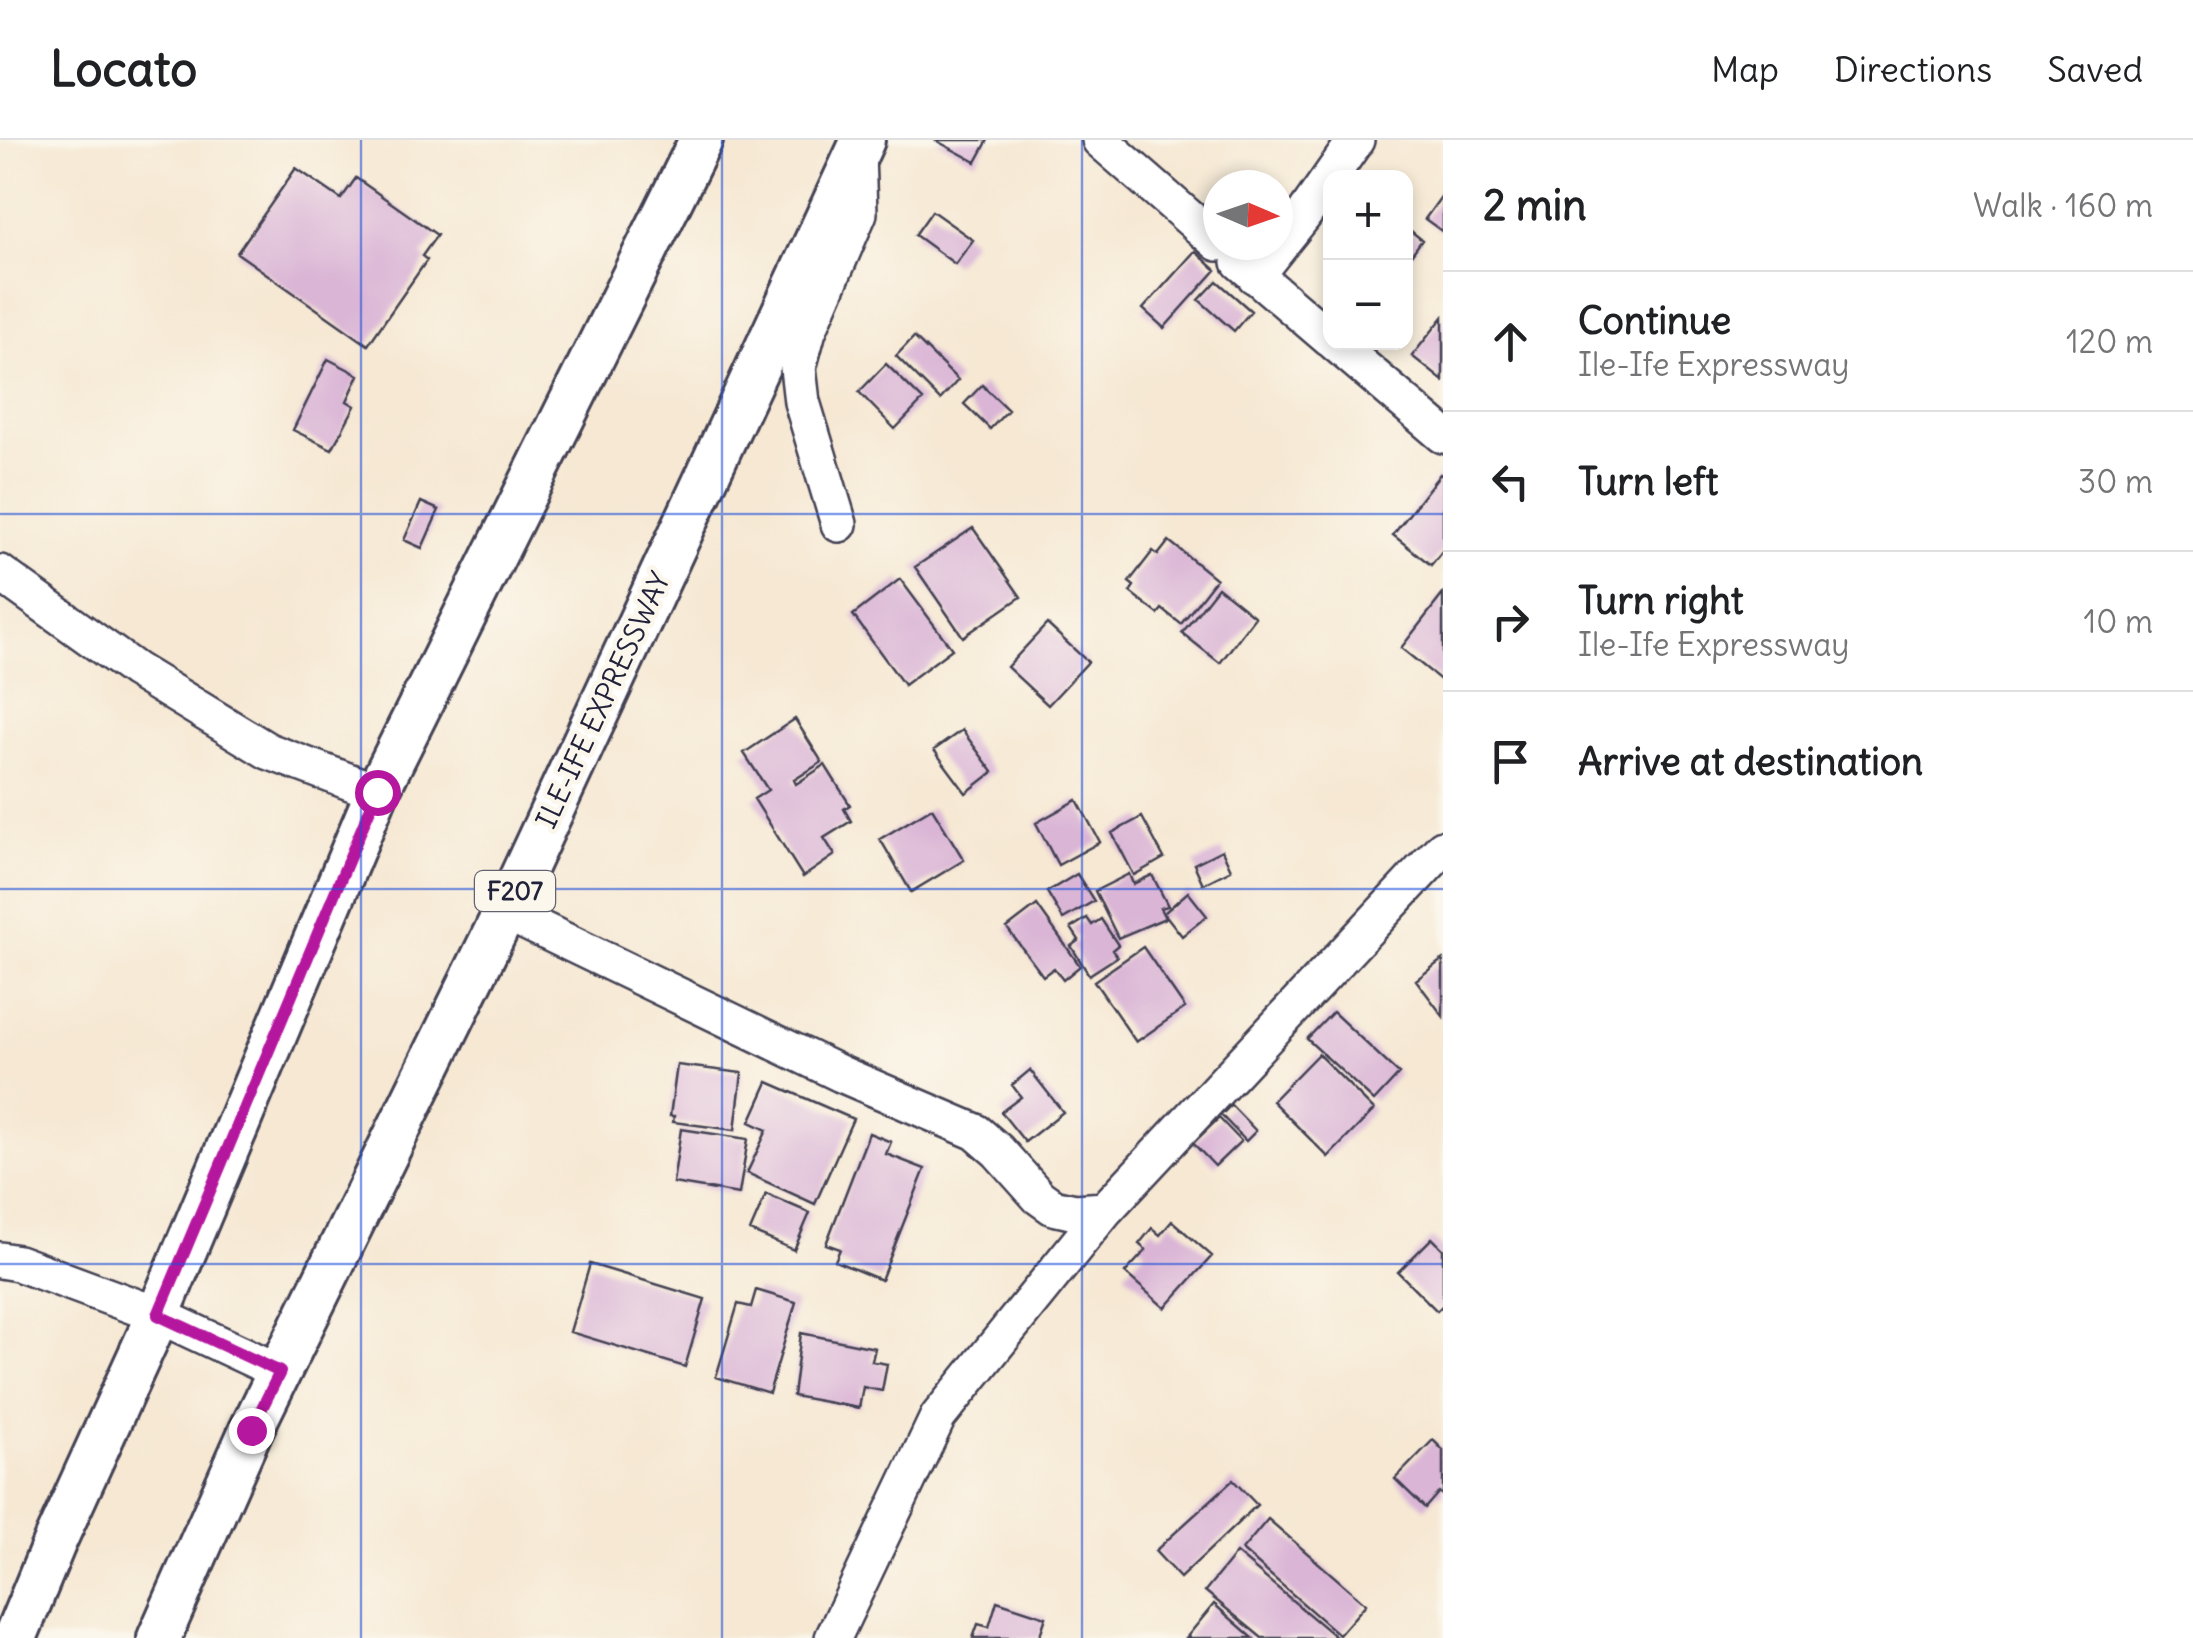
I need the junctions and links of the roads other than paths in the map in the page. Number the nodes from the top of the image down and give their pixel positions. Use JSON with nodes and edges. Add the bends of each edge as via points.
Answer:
{"nodes":[{"id":1,"x":1100,"y":140,"type":"edge"},
{"id":2,"x":1356,"y":140,"type":"edge"},
{"id":3,"x":697,"y":142,"type":"edge"},
{"id":4,"x":849,"y":145,"type":"edge"},
{"id":5,"x":1203,"y":230,"type":"edge"},
{"id":6,"x":1237,"y":260,"type":"edge"},
{"id":7,"x":1255,"y":276,"type":"junction"},
{"id":8,"x":1323,"y":333,"type":"edge"},
{"id":9,"x":1343,"y":350,"type":"edge"},
{"id":10,"x":1443,"y":434,"type":"edge"},
{"id":11,"x":839,"y":524,"type":"dead end"},
{"id":12,"x":0,"y":574,"type":"edge"},
{"id":13,"x":377,"y":792,"type":"junction"},
{"id":14,"x":1443,"y":848,"type":"edge"},
{"id":15,"x":505,"y":912,"type":"junction"},
{"id":16,"x":1105,"y":1210,"type":"junction"},
{"id":17,"x":0,"y":1260,"type":"edge"},
{"id":18,"x":158,"y":1315,"type":"junction"},
{"id":19,"x":280,"y":1372,"type":"junction"},
{"id":20,"x":16,"y":1638,"type":"edge"},
{"id":21,"x":160,"y":1638,"type":"edge"},
{"id":22,"x":833,"y":1638,"type":"edge"}],
"edges":[{"from":1,"to":5,"type":"street"},
{"from":2,"to":7,"type":"street"},
{"from":3,"to":13,"type":"main road"},
{"from":4,"to":11,"type":"street","via":[[859,213],[798,368]]},
{"from":4,"to":15,"type":"main road","name":"ILE-IFE EXPRESSWAY","number":"F207"},
{"from":6,"to":7,"type":"street"},
{"from":7,"to":8,"type":"street"},
{"from":9,"to":10,"type":"street"},
{"from":12,"to":13,"type":"street","via":[[134,670],[268,751]]},
{"from":13,"to":18,"type":"main road"},
{"from":14,"to":16,"type":"street"},
{"from":15,"to":16,"type":"street","via":[[976,1132],[1053,1207]]},
{"from":15,"to":19,"type":"main road","name":"ILE-IFE EXPRESSWAY","number":"F207"},
{"from":16,"to":22,"type":"street","via":[[938,1417]]},
{"from":17,"to":18,"type":"street"},
{"from":18,"to":19,"type":"street"},
{"from":18,"to":20,"type":"main road"},
{"from":19,"to":21,"type":"main road","name":"ILE-IFE EXPRESSWAY","number":"F207"}]}
